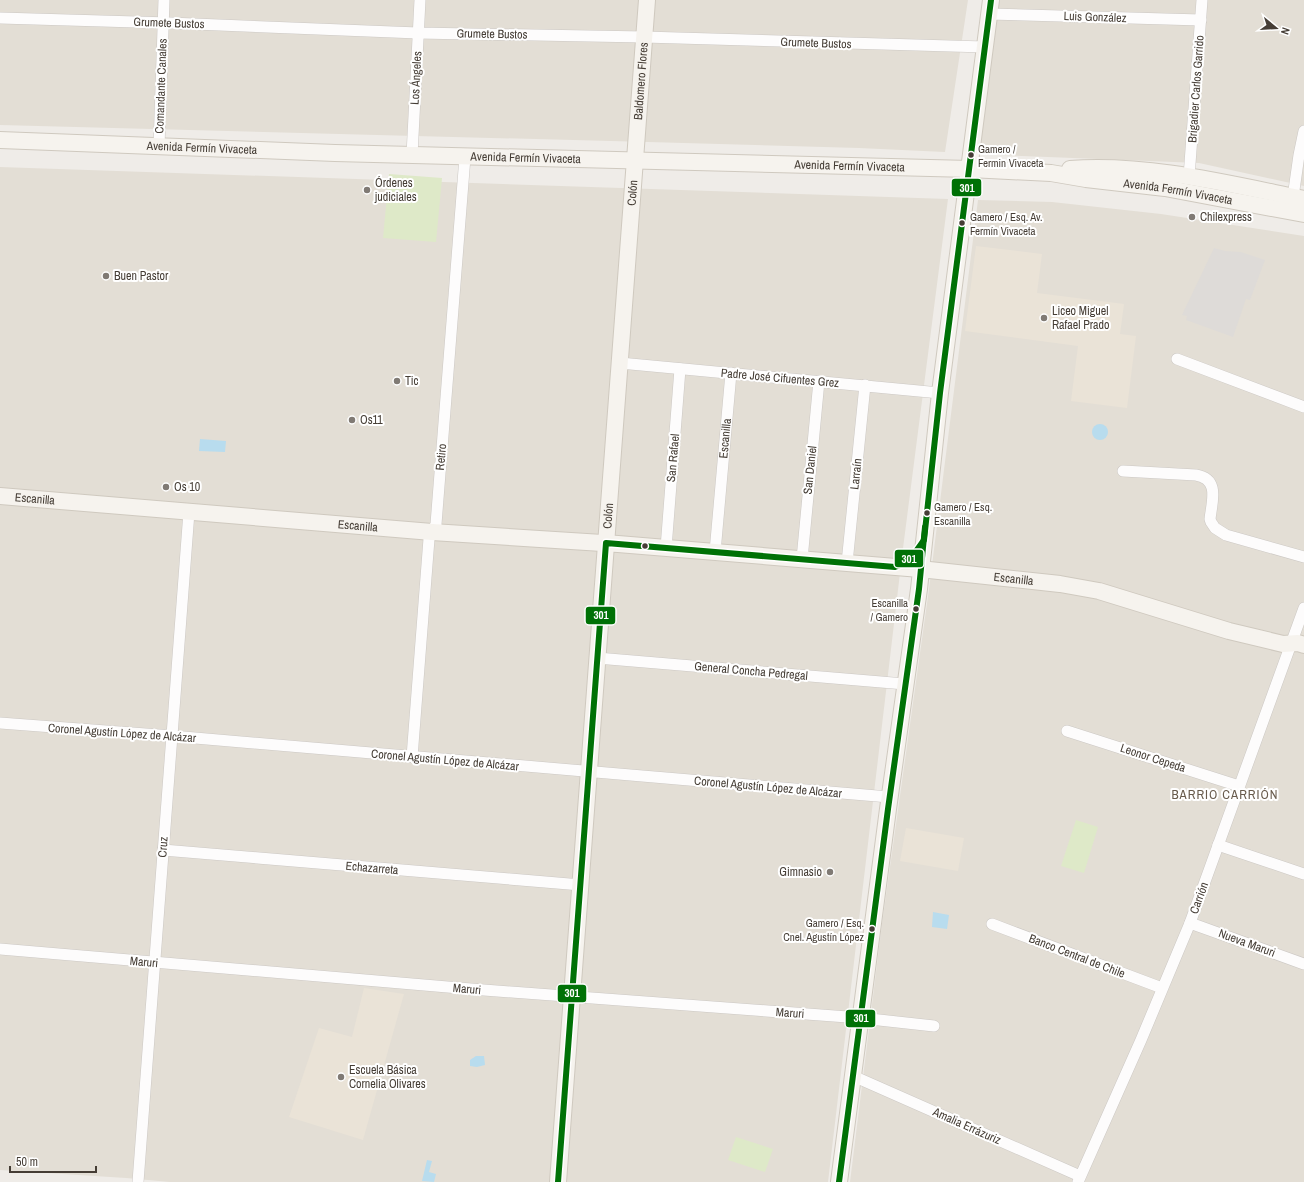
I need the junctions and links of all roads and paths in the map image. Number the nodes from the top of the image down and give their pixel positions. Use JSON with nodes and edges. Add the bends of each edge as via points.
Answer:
{"nodes":[{"id":1,"x":164,"y":0,"type":"edge"},
{"id":2,"x":420,"y":0,"type":"edge"},
{"id":3,"x":647,"y":0,"type":"edge"},
{"id":4,"x":1202,"y":0,"type":"edge"},
{"id":5,"x":990,"y":7,"type":"edge"},
{"id":6,"x":0,"y":18,"type":"edge"},
{"id":7,"x":1201,"y":20,"type":"junction"},
{"id":8,"x":163,"y":22,"type":"junction"},
{"id":9,"x":418,"y":33,"type":"junction"},
{"id":10,"x":644,"y":36,"type":"junction"},
{"id":11,"x":985,"y":47,"type":"junction"},
{"id":12,"x":1304,"y":131,"type":"edge"},
{"id":13,"x":0,"y":140,"type":"edge"},
{"id":14,"x":159,"y":147,"type":"junction"},
{"id":15,"x":412,"y":155,"type":"junction"},
{"id":16,"x":465,"y":157,"type":"junction"},
{"id":17,"x":635,"y":162,"type":"junction"},
{"id":18,"x":970,"y":169,"type":"junction"},
{"id":19,"x":1051,"y":173,"type":"junction"},
{"id":20,"x":1189,"y":177,"type":"junction"},
{"id":21,"x":1298,"y":198,"type":"edge"},
{"id":22,"x":1304,"y":214,"type":"edge"},
{"id":23,"x":1177,"y":359,"type":"dead end"},
{"id":24,"x":620,"y":363,"type":"junction"},
{"id":25,"x":680,"y":369,"type":"junction"},
{"id":26,"x":731,"y":373,"type":"junction"},
{"id":27,"x":819,"y":381,"type":"junction"},
{"id":28,"x":865,"y":386,"type":"junction"},
{"id":29,"x":940,"y":393,"type":"junction"},
{"id":30,"x":1304,"y":407,"type":"edge"},
{"id":31,"x":1123,"y":471,"type":"dead end"},
{"id":32,"x":0,"y":496,"type":"edge"},
{"id":33,"x":189,"y":512,"type":"junction"},
{"id":34,"x":432,"y":532,"type":"junction"},
{"id":35,"x":924,"y":540,"type":"junction"},
{"id":36,"x":606,"y":543,"type":"junction"},
{"id":37,"x":666,"y":548,"type":"junction"},
{"id":38,"x":715,"y":552,"type":"junction"},
{"id":39,"x":1304,"y":557,"type":"edge"},
{"id":40,"x":802,"y":559,"type":"junction"},
{"id":41,"x":847,"y":563,"type":"junction"},
{"id":42,"x":895,"y":567,"type":"junction"},
{"id":43,"x":920,"y":569,"type":"junction"},
{"id":44,"x":1304,"y":608,"type":"edge"},
{"id":45,"x":1297,"y":644,"type":"edge"},
{"id":46,"x":597,"y":658,"type":"junction"},
{"id":47,"x":905,"y":684,"type":"junction"},
{"id":48,"x":0,"y":723,"type":"edge"},
{"id":49,"x":1067,"y":731,"type":"dead end"},
{"id":50,"x":172,"y":736,"type":"junction"},
{"id":51,"x":412,"y":757,"type":"junction"},
{"id":52,"x":589,"y":772,"type":"junction"},
{"id":53,"x":1239,"y":786,"type":"junction"},
{"id":54,"x":889,"y":796,"type":"junction"},
{"id":55,"x":1218,"y":845,"type":"junction"},
{"id":56,"x":163,"y":850,"type":"junction"},
{"id":57,"x":1304,"y":874,"type":"edge"},
{"id":58,"x":581,"y":886,"type":"junction"},
{"id":59,"x":1190,"y":923,"type":"junction"},
{"id":60,"x":992,"y":924,"type":"dead end"},
{"id":61,"x":0,"y":949,"type":"edge"},
{"id":62,"x":154,"y":962,"type":"junction"},
{"id":63,"x":1304,"y":964,"type":"edge"},
{"id":64,"x":1162,"y":988,"type":"junction"},
{"id":65,"x":572,"y":997,"type":"junction"},
{"id":66,"x":861,"y":1018,"type":"junction"},
{"id":67,"x":934,"y":1026,"type":"dead end"},
{"id":68,"x":853,"y":1076,"type":"junction"},
{"id":69,"x":1079,"y":1179,"type":"edge"},
{"id":70,"x":138,"y":1182,"type":"edge"},
{"id":71,"x":558,"y":1182,"type":"edge"},
{"id":72,"x":839,"y":1182,"type":"edge"}],
"edges":[{"from":1,"to":8,"type":"street","name":"Comandante Canales"},
{"from":2,"to":9,"type":"street","name":"Los Ángeles"},
{"from":3,"to":10,"type":"main road","name":"Baldomero Flores"},
{"from":4,"to":7,"type":"street","name":"Brigadier Carlos Garrido"},
{"from":5,"to":7,"type":"street","name":"Luis González"},
{"from":5,"to":11,"type":"main road"},
{"from":6,"to":8,"type":"street","name":"Grumete Bustos"},
{"from":7,"to":20,"type":"street","name":"Brigadier Carlos Garrido"},
{"from":8,"to":9,"type":"street","name":"Grumete Bustos"},
{"from":8,"to":14,"type":"street","name":"Comandante Canales"},
{"from":9,"to":10,"type":"street","name":"Grumete Bustos"},
{"from":9,"to":15,"type":"street","name":"Los Ángeles"},
{"from":10,"to":11,"type":"street","name":"Grumete Bustos"},
{"from":10,"to":17,"type":"main road","name":"Baldomero Flores"},
{"from":11,"to":18,"type":"main road"},
{"from":12,"to":21,"type":"street","via":[[1299,154]]},
{"from":13,"to":14,"type":"main road","name":"Avenida Fermín Vivaceta"},
{"from":14,"to":15,"type":"main road","name":"Avenida Fermín Vivaceta"},
{"from":15,"to":16,"type":"main road","name":"Avenida Fermín Vivaceta"},
{"from":16,"to":17,"type":"main road","name":"Avenida Fermín Vivaceta"},
{"from":16,"to":34,"type":"street","name":"Retiro","via":[[436,524]]},
{"from":17,"to":18,"type":"main road","name":"Avenida Fermín Vivaceta"},
{"from":17,"to":24,"type":"main road","name":"Colón"},
{"from":18,"to":19,"type":"main road","name":"Avenida Fermín Vivaceta"},
{"from":18,"to":29,"type":"main road"},
{"from":19,"to":20,"type":"main road","name":"Avenida Fermín Vivaceta","via":[[1069,169],[1099,168]]},
{"from":19,"to":22,"type":"main road","name":"Avenida Fermín Vivaceta","via":[[1188,191]]},
{"from":20,"to":21,"type":"main road","name":"Avenida Fermín Vivaceta"},
{"from":23,"to":30,"type":"street"},
{"from":24,"to":25,"type":"street","name":"Padre José Cifuentes Grez"},
{"from":24,"to":36,"type":"main road","name":"Colón"},
{"from":25,"to":26,"type":"street","name":"Padre José Cifuentes Grez"},
{"from":25,"to":37,"type":"street","name":"San Rafael"},
{"from":26,"to":27,"type":"street","name":"Padre José Cifuentes Grez"},
{"from":26,"to":38,"type":"street","name":"Escanilla"},
{"from":27,"to":28,"type":"street","name":"Padre José Cifuentes Grez"},
{"from":27,"to":40,"type":"street","name":"San Daniel"},
{"from":28,"to":29,"type":"street","name":"Padre José Cifuentes Grez"},
{"from":28,"to":41,"type":"street","name":"Larraín"},
{"from":29,"to":35,"type":"main road"},
{"from":31,"to":39,"type":"street","via":[[1205,477],[1211,485],[1213,494],[1210,519],[1218,531]]},
{"from":32,"to":33,"type":"main road","name":"Escanilla"},
{"from":33,"to":34,"type":"main road","name":"Escanilla"},
{"from":33,"to":50,"type":"street","name":"Cruz"},
{"from":34,"to":36,"type":"main road","name":"Escanilla"},
{"from":34,"to":51,"type":"street","name":"Retiro","via":[[429,539]]},
{"from":35,"to":42,"type":"main road","via":[[913,557]]},
{"from":35,"to":43,"type":"main road"},
{"from":36,"to":37,"type":"main road","name":"Escanilla"},
{"from":36,"to":46,"type":"main road","name":"Colón"},
{"from":37,"to":38,"type":"main road","name":"Escanilla"},
{"from":38,"to":40,"type":"main road","name":"Escanilla"},
{"from":40,"to":41,"type":"main road","name":"Escanilla"},
{"from":41,"to":42,"type":"main road","name":"Escanilla"},
{"from":42,"to":43,"type":"main road","name":"Escanilla"},
{"from":43,"to":45,"type":"main road","name":"Escanilla","via":[[1089,589],[1229,631],[1283,644]]},
{"from":43,"to":47,"type":"main road"},
{"from":44,"to":45,"type":"street","name":"Carrión"},
{"from":45,"to":53,"type":"street","name":"Carrión"},
{"from":46,"to":47,"type":"street","name":"General Concha Pedregal"},
{"from":46,"to":52,"type":"main road","name":"Colón"},
{"from":47,"to":54,"type":"main road"},
{"from":48,"to":50,"type":"street","name":"Coronel Agustín López de Alcázar"},
{"from":49,"to":53,"type":"street","name":"Leonor Cepeda"},
{"from":50,"to":51,"type":"street","name":"Coronel Agustín López de Alcázar"},
{"from":50,"to":56,"type":"street","name":"Cruz"},
{"from":51,"to":52,"type":"street","name":"Coronel Agustín López de Alcázar"},
{"from":52,"to":54,"type":"street","name":"Coronel Agustín López de Alcázar"},
{"from":52,"to":58,"type":"main road","name":"Colón"},
{"from":53,"to":55,"type":"street","name":"Carrión"},
{"from":54,"to":66,"type":"main road"},
{"from":55,"to":57,"type":"street"},
{"from":55,"to":59,"type":"street","name":"Carrión"},
{"from":56,"to":58,"type":"street","name":"Echazarreta"},
{"from":56,"to":62,"type":"street","name":"Cruz"},
{"from":58,"to":65,"type":"main road","name":"Colón"},
{"from":59,"to":63,"type":"street","name":"Nueva Maruri"},
{"from":59,"to":64,"type":"street","name":"Carrión"},
{"from":60,"to":64,"type":"street","name":"Banco Central de Chile"},
{"from":61,"to":62,"type":"street","name":"Maruri"},
{"from":62,"to":65,"type":"street","name":"Maruri"},
{"from":62,"to":70,"type":"street","name":"Cruz"},
{"from":64,"to":69,"type":"street","name":"Carrión"},
{"from":65,"to":66,"type":"street","name":"Maruri"},
{"from":65,"to":71,"type":"main road","name":"Colón"},
{"from":66,"to":67,"type":"street","name":"Maruri"},
{"from":66,"to":68,"type":"main road"},
{"from":68,"to":69,"type":"street","name":"Amalia Errázuriz"},
{"from":68,"to":72,"type":"main road"}]}
